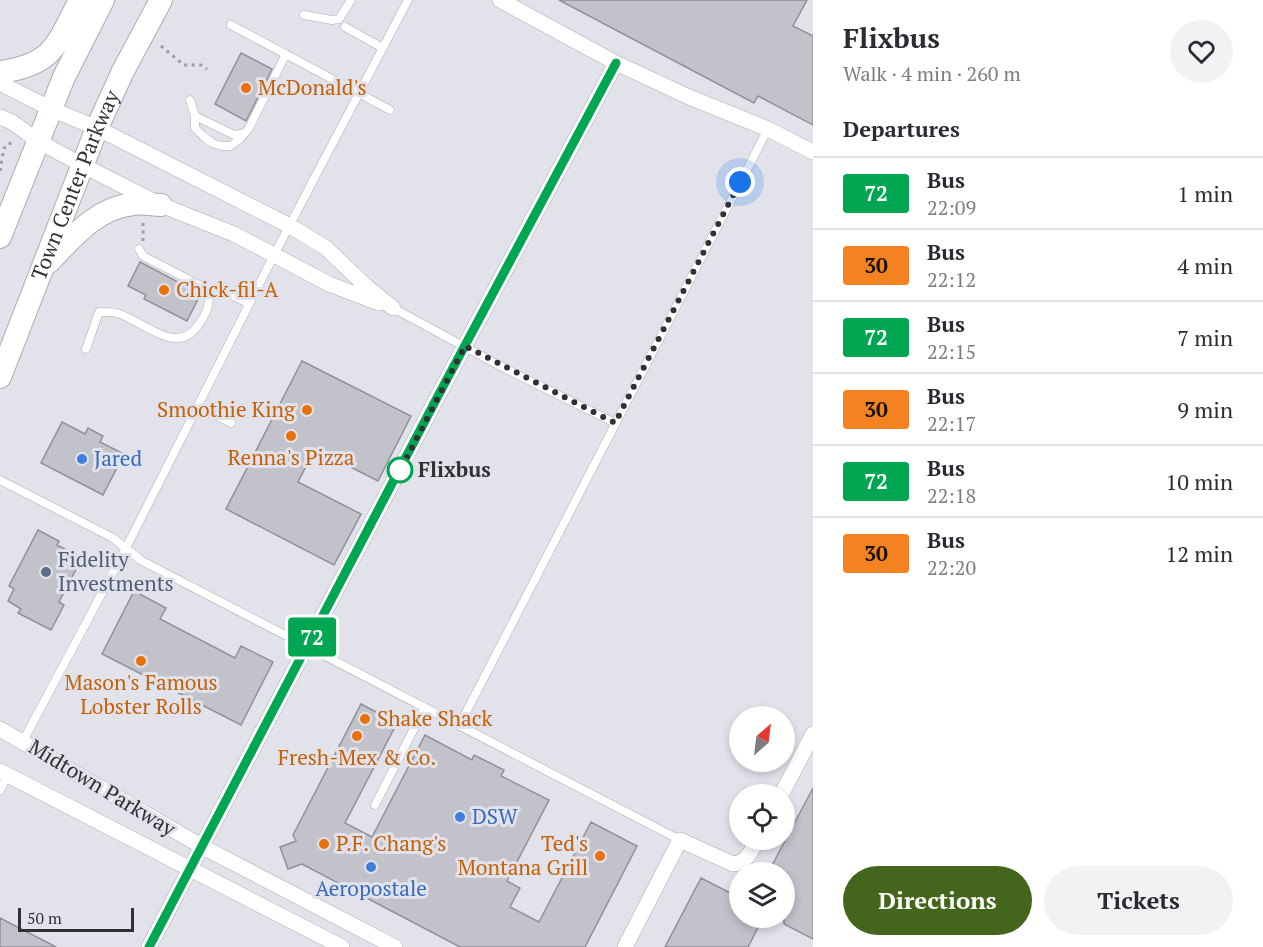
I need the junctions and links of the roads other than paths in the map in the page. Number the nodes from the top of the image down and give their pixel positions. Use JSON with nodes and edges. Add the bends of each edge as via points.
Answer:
{"nodes":[{"id":1,"x":80,"y":0,"type":"edge"},
{"id":2,"x":103,"y":0,"type":"edge"},
{"id":3,"x":161,"y":0,"type":"edge"},
{"id":4,"x":351,"y":0,"type":"edge"},
{"id":5,"x":408,"y":0,"type":"edge"},
{"id":6,"x":500,"y":0,"type":"edge"},
{"id":7,"x":304,"y":15,"type":"dead end"},
{"id":8,"x":231,"y":25,"type":"dead end"},
{"id":9,"x":345,"y":27,"type":"dead end"},
{"id":10,"x":383,"y":48,"type":"junction"},
{"id":11,"x":286,"y":54,"type":"junction"},
{"id":12,"x":616,"y":63,"type":"junction"},
{"id":13,"x":0,"y":72,"type":"edge"},
{"id":14,"x":0,"y":83,"type":"edge"},
{"id":15,"x":359,"y":94,"type":"junction"},
{"id":16,"x":190,"y":100,"type":"dead end"},
{"id":17,"x":51,"y":109,"type":"junction"},
{"id":18,"x":390,"y":110,"type":"dead end"},
{"id":19,"x":195,"y":116,"type":"junction"},
{"id":20,"x":0,"y":117,"type":"edge"},
{"id":21,"x":97,"y":128,"type":"junction"},
{"id":22,"x":768,"y":129,"type":"junction"},
{"id":23,"x":245,"y":133,"type":"junction"},
{"id":24,"x":38,"y":141,"type":"junction"},
{"id":25,"x":813,"y":152,"type":"edge"},
{"id":26,"x":82,"y":165,"type":"junction"},
{"id":27,"x":152,"y":212,"type":"junction"},
{"id":28,"x":290,"y":226,"type":"junction"},
{"id":29,"x":0,"y":237,"type":"edge"},
{"id":30,"x":139,"y":249,"type":"road end"},
{"id":31,"x":274,"y":255,"type":"junction"},
{"id":32,"x":42,"y":269,"type":"junction"},
{"id":33,"x":224,"y":291,"type":"dead end"},
{"id":34,"x":249,"y":303,"type":"junction"},
{"id":35,"x":393,"y":308,"type":"junction"},
{"id":36,"x":465,"y":346,"type":"junction"},
{"id":37,"x":86,"y":349,"type":"dead end"},
{"id":38,"x":0,"y":377,"type":"edge"},
{"id":39,"x":198,"y":407,"type":"junction"},
{"id":40,"x":231,"y":423,"type":"dead end"},
{"id":41,"x":615,"y":423,"type":"junction"},
{"id":42,"x":0,"y":480,"type":"edge"},
{"id":43,"x":125,"y":550,"type":"junction"},
{"id":44,"x":307,"y":648,"type":"junction"},
{"id":45,"x":425,"y":707,"type":"junction"},
{"id":46,"x":459,"y":726,"type":"junction"},
{"id":47,"x":0,"y":729,"type":"edge"},
{"id":48,"x":813,"y":734,"type":"edge"},
{"id":49,"x":23,"y":741,"type":"junction"},
{"id":50,"x":4,"y":773,"type":"edge"},
{"id":51,"x":787,"y":784,"type":"edge"},
{"id":52,"x":0,"y":790,"type":"edge"},
{"id":53,"x":375,"y":805,"type":"dead end"},
{"id":54,"x":680,"y":840,"type":"junction"},
{"id":55,"x":201,"y":846,"type":"junction"},
{"id":56,"x":751,"y":850,"type":"edge"},
{"id":57,"x":189,"y":868,"type":"junction"},
{"id":58,"x":149,"y":947,"type":"edge"},
{"id":59,"x":342,"y":947,"type":"edge"},
{"id":60,"x":395,"y":947,"type":"edge"},
{"id":61,"x":625,"y":947,"type":"edge"}],
"edges":[{"from":1,"to":13,"type":"main road","via":[[55,48],[37,63]]},
{"from":2,"to":17,"type":"main road"},
{"from":3,"to":21,"type":"main road","name":"Town Center Parkway"},
{"from":4,"to":7,"type":"lane","via":[[339,19]]},
{"from":5,"to":10,"type":"lane"},
{"from":6,"to":12,"type":"street"},
{"from":8,"to":11,"type":"lane"},
{"from":9,"to":10,"type":"lane"},
{"from":10,"to":15,"type":"lane"},
{"from":11,"to":15,"type":"lane"},
{"from":11,"to":23,"type":"lane"},
{"from":12,"to":22,"type":"street"},
{"from":12,"to":36,"type":"street"},
{"from":14,"to":17,"type":"street"},
{"from":15,"to":18,"type":"lane"},
{"from":15,"to":28,"type":"lane"},
{"from":16,"to":19,"type":"lane"},
{"from":17,"to":21,"type":"street"},
{"from":17,"to":24,"type":"main road"},
{"from":19,"to":23,"type":"lane","via":[[234,135]]},
{"from":19,"to":23,"type":"lane","via":[[195,128],[222,146],[230,146]]},
{"from":20,"to":24,"type":"street"},
{"from":21,"to":26,"type":"main road","name":"Town Center Parkway"},
{"from":21,"to":28,"type":"street"},
{"from":22,"to":25,"type":"street"},
{"from":22,"to":41,"type":"lane"},
{"from":24,"to":26,"type":"street"},
{"from":24,"to":29,"type":"main road"},
{"from":26,"to":27,"type":"street"},
{"from":26,"to":32,"type":"main road","name":"Town Center Parkway"},
{"from":27,"to":31,"type":"street","via":[[234,234]]},
{"from":27,"to":32,"type":"main road","via":[[133,203],[112,209],[88,222]]},
{"from":28,"to":31,"type":"lane"},
{"from":28,"to":35,"type":"street","via":[[326,248]]},
{"from":30,"to":37,"type":"lane","via":[[143,256],[204,287],[209,305],[200,324],[194,332],[176,339],[117,314],[99,312]]},
{"from":31,"to":34,"type":"lane"},
{"from":31,"to":35,"type":"street","via":[[329,284]]},
{"from":32,"to":38,"type":"main road","name":"Town Center Parkway"},
{"from":33,"to":34,"type":"lane"},
{"from":34,"to":39,"type":"lane"},
{"from":35,"to":36,"type":"lane"},
{"from":36,"to":41,"type":"lane"},
{"from":36,"to":44,"type":"street"},
{"from":39,"to":40,"type":"lane"},
{"from":39,"to":43,"type":"lane"},
{"from":41,"to":46,"type":"lane"},
{"from":42,"to":43,"type":"lane","via":[[113,538]]},
{"from":43,"to":44,"type":"lane"},
{"from":43,"to":49,"type":"lane"},
{"from":44,"to":45,"type":"lane"},
{"from":44,"to":55,"type":"street"},
{"from":45,"to":46,"type":"lane"},
{"from":45,"to":53,"type":"lane"},
{"from":46,"to":54,"type":"lane"},
{"from":47,"to":49,"type":"street","name":"Midtown Parkway"},
{"from":48,"to":51,"type":"street"},
{"from":49,"to":55,"type":"street","name":"Midtown Parkway"},
{"from":50,"to":52,"type":"lane"},
{"from":50,"to":57,"type":"street","name":"Midtown Parkway"},
{"from":54,"to":56,"type":"street","via":[[734,864],[741,863]]},
{"from":54,"to":61,"type":"street"},
{"from":55,"to":57,"type":"street"},
{"from":55,"to":60,"type":"street","name":"Midtown Parkway"},
{"from":57,"to":58,"type":"street"},
{"from":57,"to":59,"type":"street","name":"Midtown Parkway"}]}
